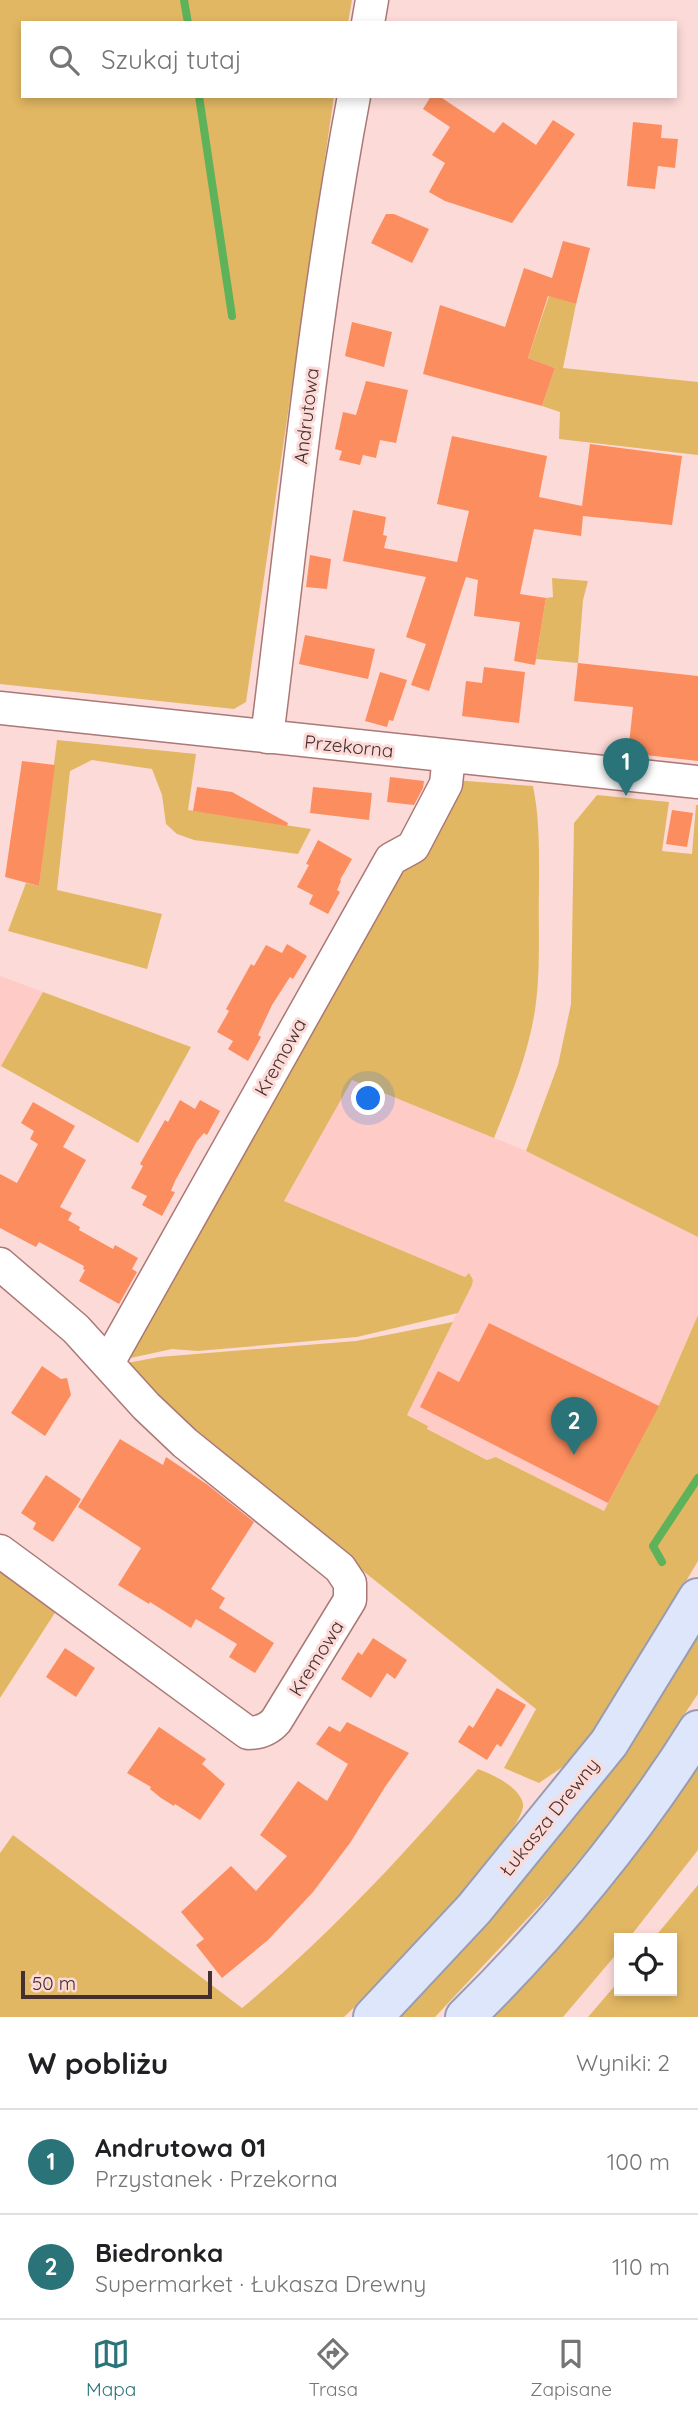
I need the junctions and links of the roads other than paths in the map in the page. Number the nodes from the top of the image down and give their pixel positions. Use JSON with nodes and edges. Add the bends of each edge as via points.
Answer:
{"nodes":[{"id":1,"x":372,"y":0,"type":"edge"},
{"id":2,"x":368,"y":21,"type":"edge"},
{"id":3,"x":354,"y":98,"type":"edge"},
{"id":4,"x":0,"y":708,"type":"edge"},
{"id":5,"x":267,"y":737,"type":"junction"},
{"id":6,"x":449,"y":756,"type":"junction"},
{"id":7,"x":698,"y":782,"type":"edge"},
{"id":8,"x":0,"y":1264,"type":"edge"},
{"id":9,"x":108,"y":1363,"type":"junction"},
{"id":10,"x":0,"y":1551,"type":"edge"},
{"id":11,"x":698,"y":1598,"type":"edge"},
{"id":12,"x":698,"y":1730,"type":"edge"},
{"id":13,"x":373,"y":2017,"type":"edge"},
{"id":14,"x":465,"y":2017,"type":"edge"}],
"edges":[{"from":1,"to":2,"type":"street"},
{"from":3,"to":5,"type":"street","name":"Andrutowa","via":[[321,296]]},
{"from":4,"to":5,"type":"street","name":"Przekorna"},
{"from":5,"to":6,"type":"street","name":"Przekorna"},
{"from":6,"to":7,"type":"street","name":"Przekorna"},
{"from":6,"to":9,"type":"street","name":"Kremowa","via":[[446,785],[413,847],[391,859]]},
{"from":8,"to":9,"type":"street","name":"Kremowa"},
{"from":9,"to":10,"type":"street","name":"Kremowa","via":[[185,1443],[340,1568],[350,1583],[348,1607],[276,1721],[259,1732],[248,1732]]},
{"from":11,"to":13,"type":"main road","name":"Łukasza Drewny","via":[[609,1743],[474,1909]]},
{"from":12,"to":14,"type":"main road","via":[[618,1843],[546,1933]]}]}
